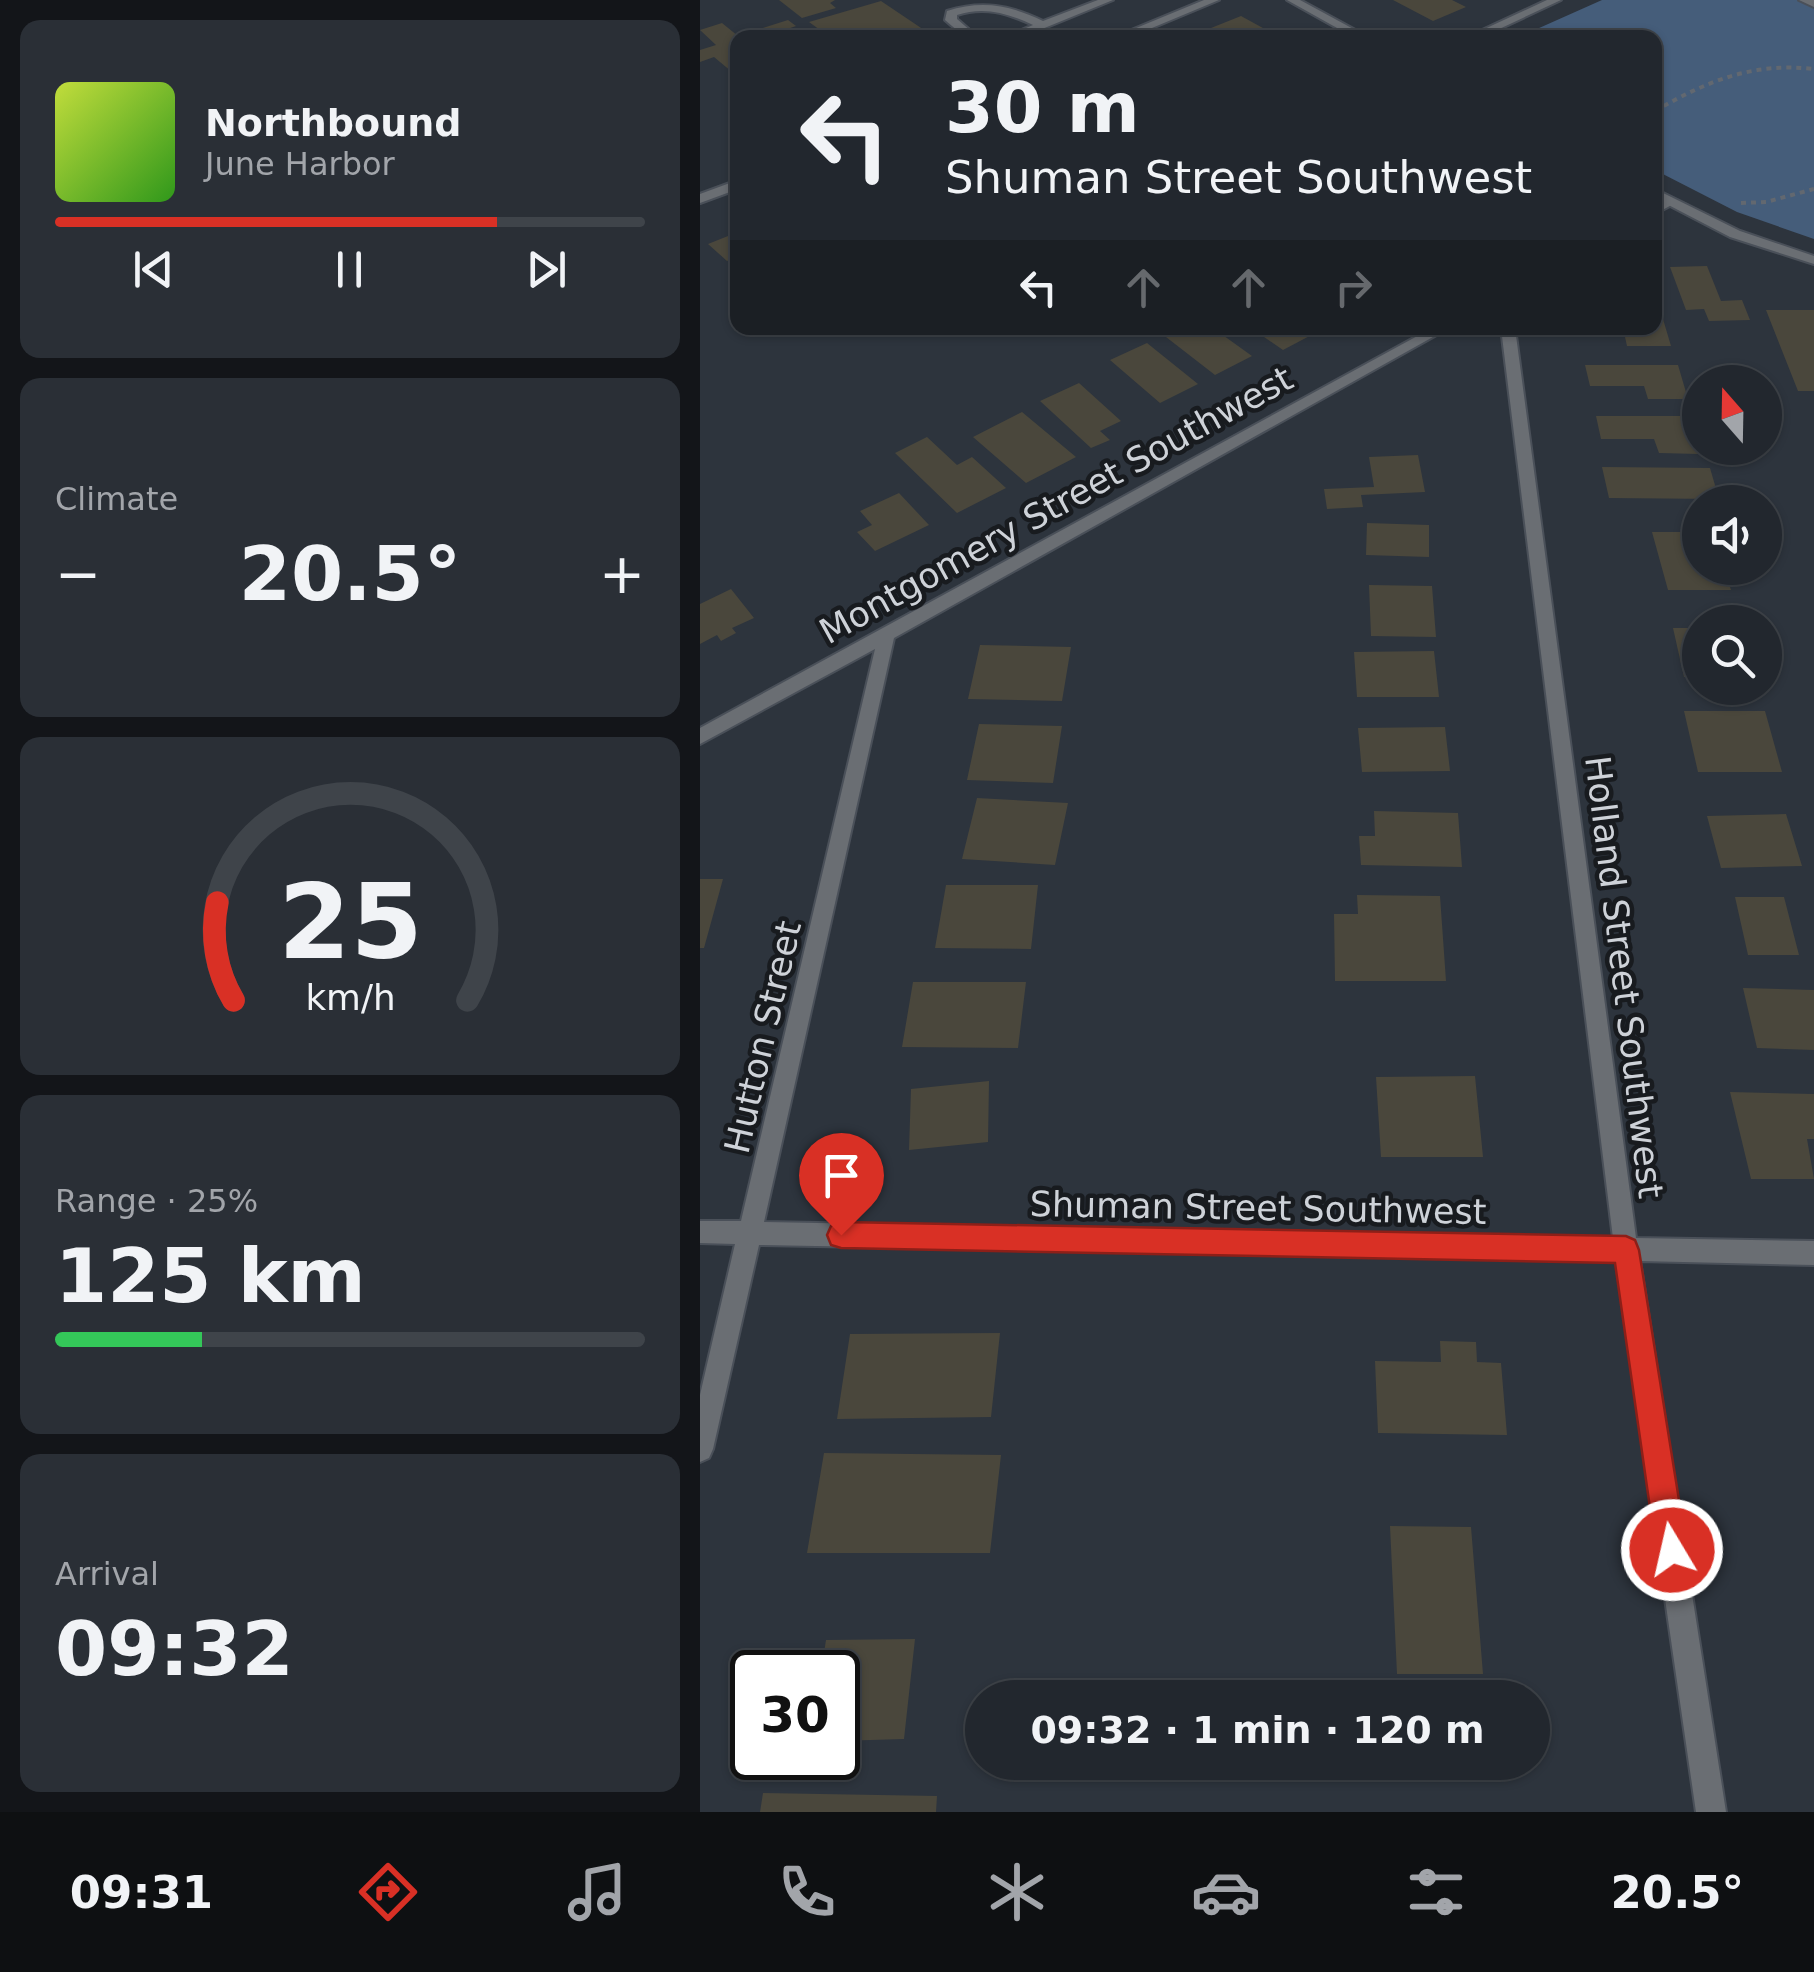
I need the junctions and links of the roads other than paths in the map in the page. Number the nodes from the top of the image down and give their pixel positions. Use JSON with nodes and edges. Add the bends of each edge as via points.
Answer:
{"nodes":[{"id":1,"x":1108,"y":0,"type":"edge"},
{"id":2,"x":1214,"y":0,"type":"edge"},
{"id":3,"x":1292,"y":0,"type":"edge"},
{"id":4,"x":1556,"y":0,"type":"edge"},
{"id":5,"x":1804,"y":0,"type":"edge"},
{"id":6,"x":1814,"y":4,"type":"edge"},
{"id":7,"x":1042,"y":25,"type":"junction"},
{"id":8,"x":964,"y":30,"type":"edge"},
{"id":9,"x":1029,"y":30,"type":"edge"},
{"id":10,"x":1137,"y":30,"type":"edge"},
{"id":11,"x":1350,"y":30,"type":"edge"},
{"id":12,"x":1488,"y":30,"type":"edge"},
{"id":13,"x":730,"y":187,"type":"edge"},
{"id":14,"x":700,"y":198,"type":"edge"},
{"id":15,"x":1662,"y":198,"type":"edge"},
{"id":16,"x":1671,"y":202,"type":"junction"},
{"id":17,"x":1662,"y":206,"type":"edge"},
{"id":18,"x":1814,"y":260,"type":"edge"},
{"id":19,"x":1429,"y":335,"type":"edge"},
{"id":20,"x":1509,"y":335,"type":"edge"},
{"id":21,"x":886,"y":637,"type":"junction"},
{"id":22,"x":700,"y":737,"type":"edge"},
{"id":23,"x":700,"y":1232,"type":"edge"},
{"id":24,"x":752,"y":1234,"type":"junction"},
{"id":25,"x":1626,"y":1250,"type":"junction"},
{"id":26,"x":1814,"y":1253,"type":"edge"},
{"id":27,"x":700,"y":1449,"type":"edge"},
{"id":28,"x":1711,"y":1812,"type":"edge"}],
"edges":[{"from":1,"to":7,"type":"street"},
{"from":2,"to":10,"type":"street"},
{"from":3,"to":11,"type":"street"},
{"from":4,"to":12,"type":"street"},
{"from":5,"to":6,"type":"street"},
{"from":7,"to":8,"type":"street","via":[[995,4],[972,4],[951,13]]},
{"from":7,"to":9,"type":"street"},
{"from":13,"to":14,"type":"street"},
{"from":15,"to":16,"type":"street"},
{"from":16,"to":17,"type":"street"},
{"from":16,"to":18,"type":"street","via":[[1736,234]]},
{"from":19,"to":21,"type":"street","name":"Montgomery Street Southwest"},
{"from":20,"to":25,"type":"street","name":"Holland Street Southwest"},
{"from":21,"to":22,"type":"street","name":"Montgomery Street Southwest"},
{"from":21,"to":24,"type":"street","name":"Hutton Street"},
{"from":23,"to":24,"type":"street","name":"Shuman Street Southwest"},
{"from":24,"to":25,"type":"street","name":"Shuman Street Southwest"},
{"from":24,"to":27,"type":"street","name":"Hutton Street"},
{"from":25,"to":26,"type":"street","name":"Shuman Street Southwest"},
{"from":25,"to":28,"type":"street","name":"Holland Street Southwest"}]}
